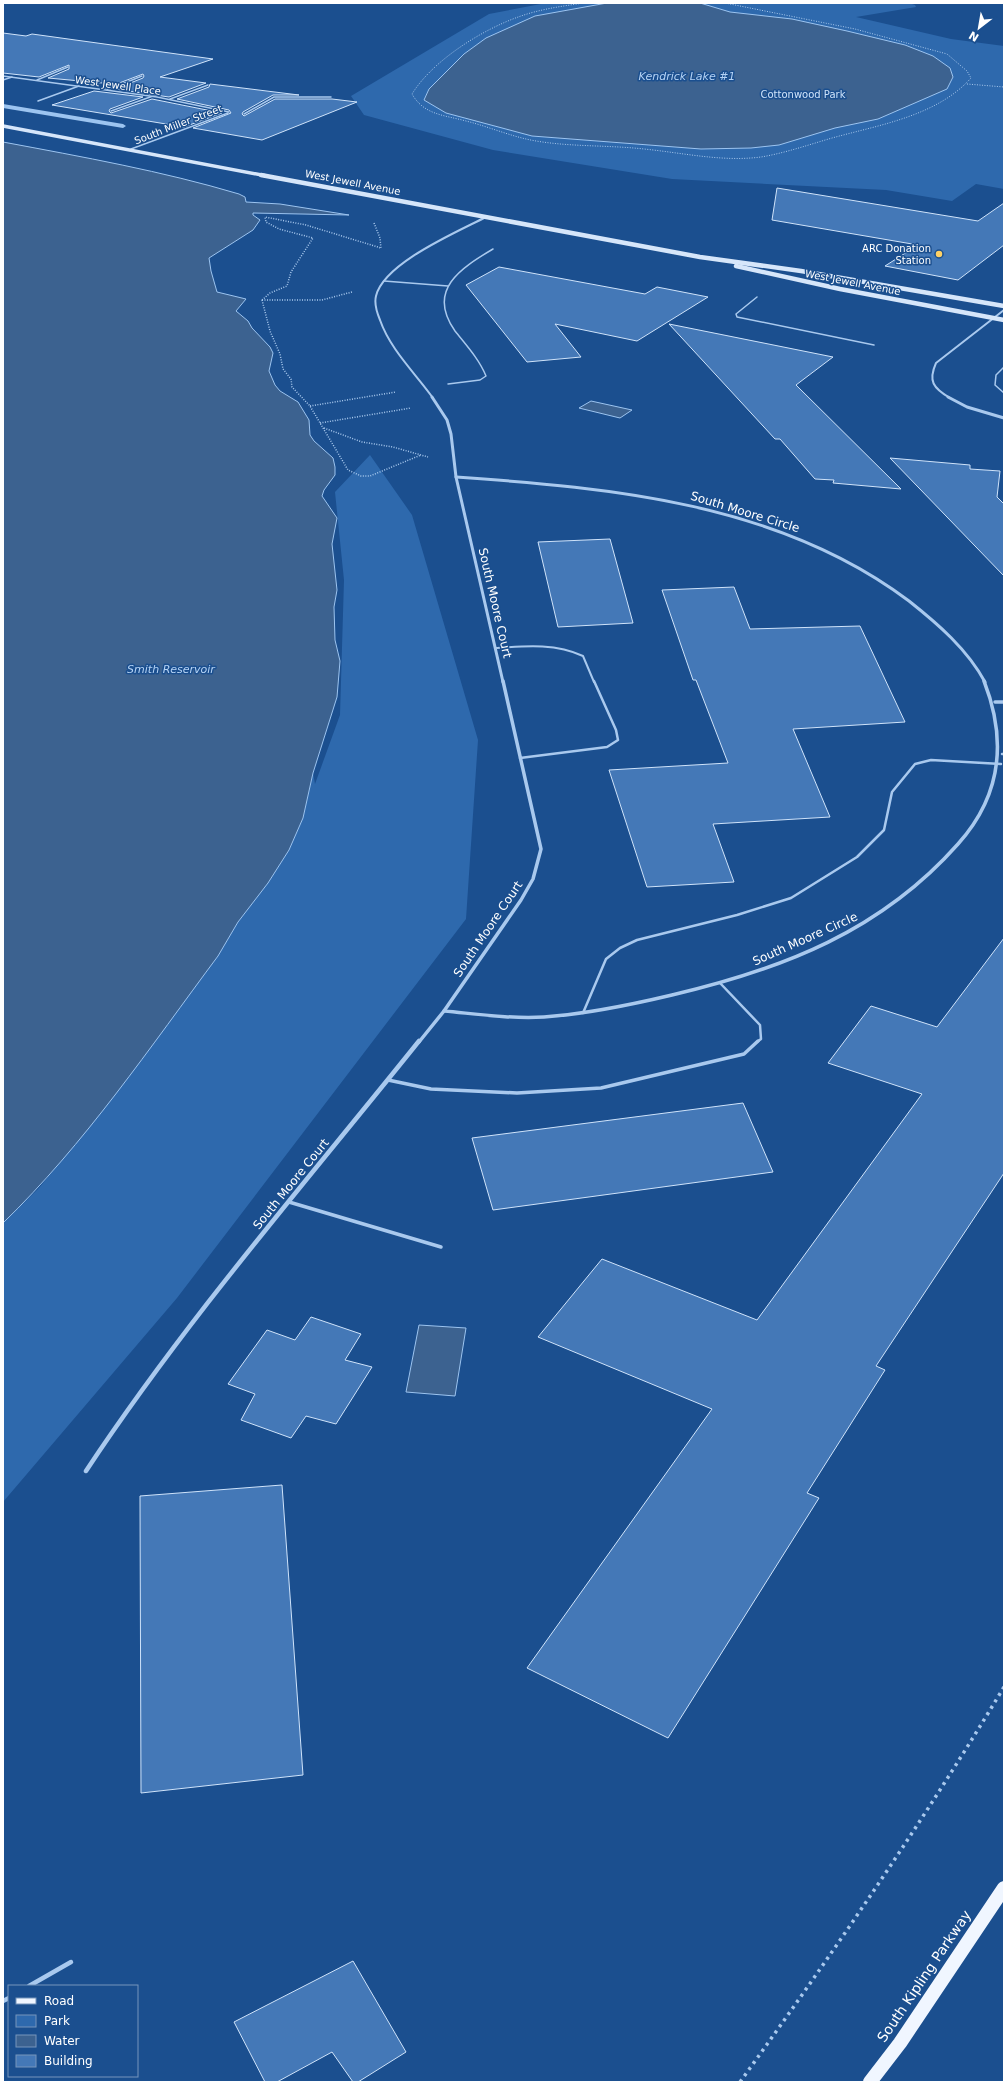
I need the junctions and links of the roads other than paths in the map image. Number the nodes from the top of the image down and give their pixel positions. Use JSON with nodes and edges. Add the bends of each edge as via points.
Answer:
{"nodes":[{"id":1,"x":68,"y":67,"type":"dead end"},
{"id":2,"x":3,"y":76,"type":"edge"},
{"id":3,"x":142,"y":76,"type":"dead end"},
{"id":4,"x":12,"y":77,"type":"junction"},
{"id":5,"x":3,"y":80,"type":"edge"},
{"id":6,"x":37,"y":80,"type":"junction"},
{"id":7,"x":208,"y":85,"type":"dead end"},
{"id":8,"x":79,"y":86,"type":"junction"},
{"id":9,"x":107,"y":90,"type":"junction"},
{"id":10,"x":153,"y":96,"type":"junction"},
{"id":11,"x":331,"y":97,"type":"dead end"},
{"id":12,"x":170,"y":99,"type":"junction"},
{"id":13,"x":38,"y":101,"type":"dead end"},
{"id":14,"x":111,"y":111,"type":"dead end"},
{"id":15,"x":229,"y":112,"type":"joint"},
{"id":16,"x":244,"y":114,"type":"dead end"},
{"id":17,"x":3,"y":126,"type":"edge"},
{"id":18,"x":131,"y":149,"type":"junction"},
{"id":19,"x":486,"y":217,"type":"junction"},
{"id":20,"x":494,"y":249,"type":"dead end"},
{"id":21,"x":700,"y":257,"type":"junction"},
{"id":22,"x":384,"y":281,"type":"junction"},
{"id":23,"x":448,"y":286,"type":"junction"},
{"id":24,"x":757,"y":297,"type":"dead end"},
{"id":25,"x":1004,"y":306,"type":"edge"},
{"id":26,"x":1004,"y":310,"type":"edge"},
{"id":27,"x":995,"y":318,"type":"junction"},
{"id":28,"x":1004,"y":320,"type":"edge"},
{"id":29,"x":874,"y":345,"type":"dead end"},
{"id":30,"x":1004,"y":367,"type":"edge"},
{"id":31,"x":448,"y":384,"type":"dead end"},
{"id":32,"x":1004,"y":393,"type":"edge"},
{"id":33,"x":1004,"y":418,"type":"edge"},
{"id":34,"x":456,"y":477,"type":"junction"},
{"id":35,"x":495,"y":648,"type":"junction"},
{"id":36,"x":995,"y":702,"type":"junction"},
{"id":37,"x":1004,"y":702,"type":"edge"},
{"id":38,"x":999,"y":717,"type":"dead end"},
{"id":39,"x":1003,"y":738,"type":"dead end"},
{"id":40,"x":1003,"y":754,"type":"edge"},
{"id":41,"x":520,"y":758,"type":"junction"},
{"id":42,"x":1001,"y":764,"type":"junction"},
{"id":43,"x":720,"y":983,"type":"junction"},
{"id":44,"x":444,"y":1011,"type":"junction"},
{"id":45,"x":583,"y":1013,"type":"junction"},
{"id":46,"x":388,"y":1080,"type":"junction"},
{"id":47,"x":289,"y":1202,"type":"junction"},
{"id":48,"x":441,"y":1247,"type":"dead end"},
{"id":49,"x":86,"y":1471,"type":"dead end"},
{"id":50,"x":1004,"y":1888,"type":"edge"},
{"id":51,"x":71,"y":1962,"type":"dead end"},
{"id":52,"x":31,"y":1985,"type":"edge"},
{"id":53,"x":870,"y":2082,"type":"edge"}],
"edges":[{"from":1,"to":6,"type":"lane"},
{"from":2,"to":4,"type":"street","name":"West Jewell Place"},
{"from":3,"to":9,"type":"lane"},
{"from":4,"to":5,"type":"lane"},
{"from":4,"to":6,"type":"street","name":"West Jewell Place"},
{"from":6,"to":8,"type":"street","name":"West Jewell Place"},
{"from":7,"to":12,"type":"lane"},
{"from":8,"to":9,"type":"street","name":"West Jewell Place"},
{"from":8,"to":13,"type":"lane"},
{"from":9,"to":10,"type":"street","name":"West Jewell Place"},
{"from":10,"to":12,"type":"street","name":"West Jewell Place"},
{"from":10,"to":14,"type":"lane"},
{"from":11,"to":16,"type":"lane","via":[[274,97]]},
{"from":12,"to":15,"type":"street","name":"West Jewell Place"},
{"from":15,"to":18,"type":"street","name":"South Miller Street"},
{"from":17,"to":18,"type":"main road","name":"West Jewell Avenue"},
{"from":18,"to":19,"type":"main road","name":"West Jewell Avenue"},
{"from":19,"to":21,"type":"main road","name":"West Jewell Avenue"},
{"from":19,"to":22,"type":"street","name":"South Moore Court","via":[[423,251]]},
{"from":20,"to":23,"type":"lane","via":[[458,272]]},
{"from":21,"to":25,"type":"main road","name":"West Jewell Avenue","via":[[808,272]]},
{"from":21,"to":27,"type":"main road","name":"West Jewell Avenue","via":[[800,281]]},
{"from":22,"to":23,"type":"lane"},
{"from":22,"to":34,"type":"street","name":"South Moore Court","via":[[375,307],[380,322],[438,405],[450,430]]},
{"from":23,"to":31,"type":"lane","via":[[444,299],[445,313],[486,376],[480,380]]},
{"from":24,"to":29,"type":"lane","via":[[736,314],[737,317]]},
{"from":26,"to":27,"type":"street"},
{"from":27,"to":28,"type":"main road","name":"West Jewell Avenue"},
{"from":27,"to":33,"type":"street","via":[[936,363],[932,370],[932,378],[934,386],[955,402]]},
{"from":30,"to":32,"type":"lane","via":[[996,375],[995,385]]},
{"from":34,"to":35,"type":"street","name":"South Moore Court"},
{"from":34,"to":36,"type":"street","name":"South Moore Circle","via":[[562,485],[647,496],[722,513],[790,535],[851,562],[925,612],[959,645]]},
{"from":35,"to":41,"type":"street","name":"South Moore Court"},
{"from":35,"to":41,"type":"lane","via":[[555,646],[583,656],[616,730],[618,740],[607,747]]},
{"from":36,"to":37,"type":"street"},
{"from":36,"to":38,"type":"street","name":"South Moore Circle"},
{"from":39,"to":40,"type":"street","name":"South Moore Circle"},
{"from":40,"to":42,"type":"street","name":"South Moore Circle"},
{"from":41,"to":44,"type":"street","name":"South Moore Court","via":[[541,849],[533,878],[521,900]]},
{"from":42,"to":43,"type":"street","name":"South Moore Circle","via":[[995,787],[974,825],[939,867],[895,904],[867,923],[834,940],[748,975]]},
{"from":42,"to":45,"type":"lane","via":[[931,760],[915,764],[892,792],[884,830],[856,857],[791,898],[737,915],[637,940],[620,948],[606,959]]},
{"from":43,"to":45,"type":"street","name":"South Moore Circle","via":[[694,991]]},
{"from":43,"to":46,"type":"lane","via":[[760,1025],[761,1039],[744,1054],[601,1088],[518,1093],[431,1089]]},
{"from":44,"to":45,"type":"street","name":"South Moore Circle","via":[[541,1017]]},
{"from":44,"to":46,"type":"street","name":"South Moore Court"},
{"from":46,"to":47,"type":"street","name":"South Moore Court"},
{"from":47,"to":48,"type":"lane"},
{"from":47,"to":49,"type":"street","name":"South Moore Court","via":[[220,1288]]},
{"from":50,"to":53,"type":"main road","name":"South Kipling Parkway","via":[[900,2043]]},
{"from":51,"to":52,"type":"lane"}]}
